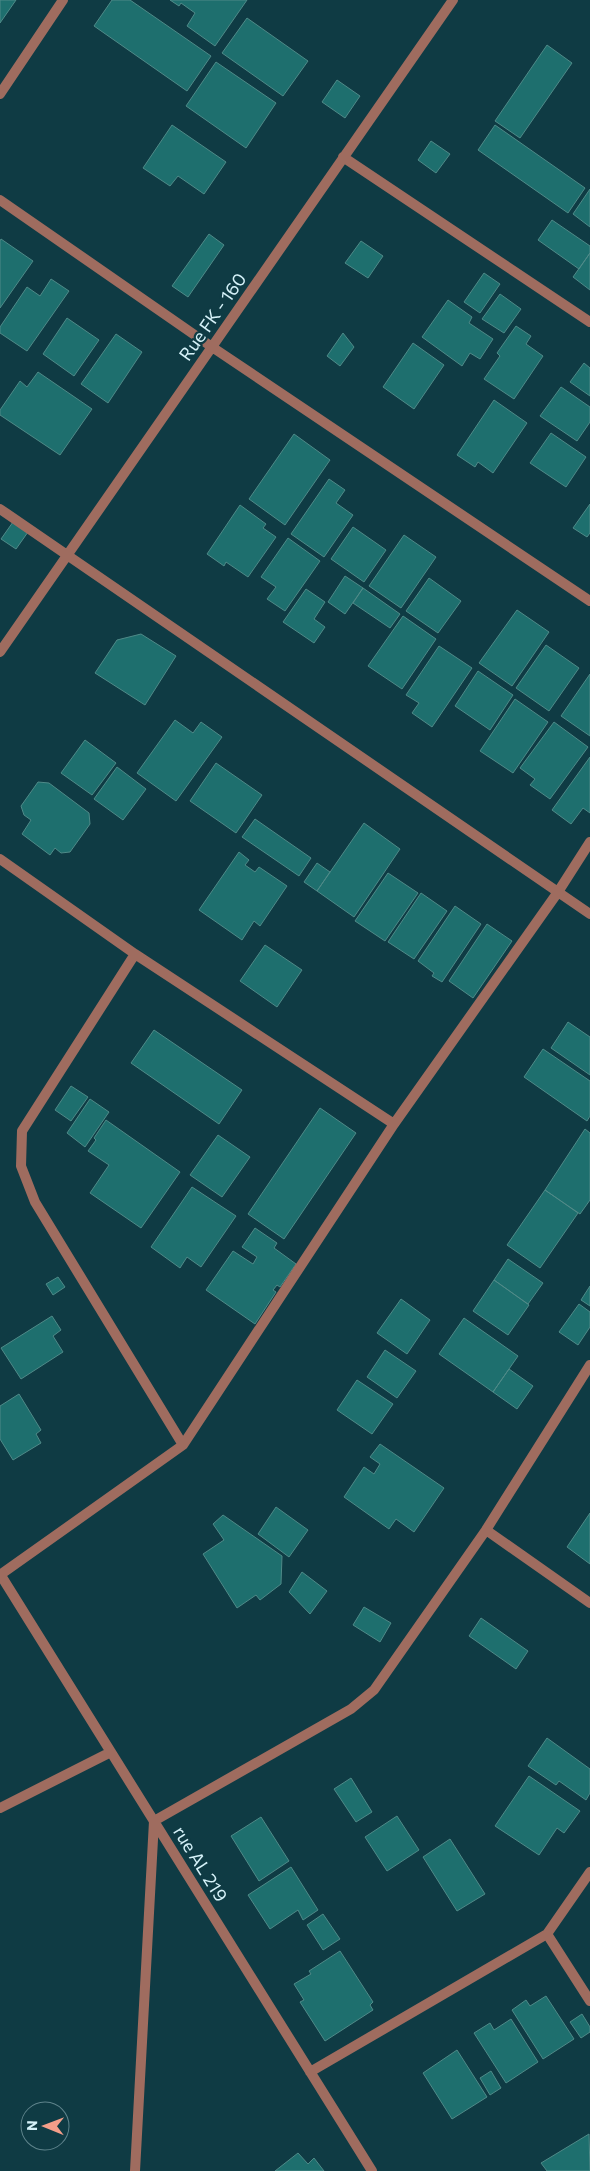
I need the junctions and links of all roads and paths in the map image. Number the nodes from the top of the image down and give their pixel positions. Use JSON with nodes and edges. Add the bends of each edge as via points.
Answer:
{"nodes":[{"id":1,"x":63,"y":0,"type":"edge"},
{"id":2,"x":453,"y":0,"type":"edge"},
{"id":3,"x":0,"y":94,"type":"edge"},
{"id":4,"x":343,"y":157,"type":"junction"},
{"id":5,"x":0,"y":200,"type":"edge"},
{"id":6,"x":590,"y":322,"type":"edge"},
{"id":7,"x":212,"y":346,"type":"junction"},
{"id":8,"x":0,"y":510,"type":"edge"},
{"id":9,"x":68,"y":556,"type":"junction"},
{"id":10,"x":590,"y":601,"type":"edge"},
{"id":11,"x":0,"y":652,"type":"edge"},
{"id":12,"x":590,"y":842,"type":"edge"},
{"id":13,"x":0,"y":859,"type":"edge"},
{"id":14,"x":558,"y":892,"type":"junction"},
{"id":15,"x":590,"y":914,"type":"edge"},
{"id":16,"x":135,"y":954,"type":"junction"},
{"id":17,"x":394,"y":1124,"type":"junction"},
{"id":18,"x":590,"y":1365,"type":"edge"},
{"id":19,"x":183,"y":1445,"type":"junction"},
{"id":20,"x":486,"y":1530,"type":"junction"},
{"id":21,"x":0,"y":1574,"type":"edge"},
{"id":22,"x":590,"y":1603,"type":"edge"},
{"id":23,"x":111,"y":1752,"type":"junction"},
{"id":24,"x":0,"y":1808,"type":"edge"},
{"id":25,"x":154,"y":1821,"type":"junction"},
{"id":26,"x":590,"y":1872,"type":"edge"},
{"id":27,"x":547,"y":1934,"type":"junction"},
{"id":28,"x":590,"y":2001,"type":"edge"},
{"id":29,"x":310,"y":2072,"type":"junction"},
{"id":30,"x":135,"y":2171,"type":"edge"},
{"id":31,"x":372,"y":2171,"type":"edge"}],
"edges":[{"from":1,"to":3,"type":"street"},
{"from":2,"to":4,"type":"street","name":"Rue FK - 160"},
{"from":4,"to":6,"type":"street"},
{"from":4,"to":7,"type":"street","name":"Rue FK - 160"},
{"from":5,"to":7,"type":"street"},
{"from":7,"to":9,"type":"street","name":"Rue FK - 160"},
{"from":7,"to":10,"type":"street"},
{"from":8,"to":9,"type":"street"},
{"from":9,"to":11,"type":"street","name":"Rue FK - 160"},
{"from":9,"to":14,"type":"street"},
{"from":12,"to":14,"type":"street"},
{"from":13,"to":16,"type":"street"},
{"from":14,"to":15,"type":"street"},
{"from":14,"to":17,"type":"street"},
{"from":16,"to":17,"type":"street"},
{"from":16,"to":19,"type":"street","via":[[22,1131],[21,1166],[35,1202]]},
{"from":17,"to":19,"type":"street"},
{"from":18,"to":20,"type":"street"},
{"from":19,"to":21,"type":"street"},
{"from":20,"to":22,"type":"street"},
{"from":20,"to":25,"type":"street","via":[[374,1690],[351,1709]]},
{"from":21,"to":23,"type":"street","name":"rue AL 219"},
{"from":23,"to":24,"type":"street"},
{"from":23,"to":25,"type":"street","name":"rue AL 219"},
{"from":25,"to":29,"type":"street","name":"rue AL 219"},
{"from":25,"to":30,"type":"street"},
{"from":26,"to":27,"type":"street"},
{"from":27,"to":28,"type":"street"},
{"from":27,"to":29,"type":"street"},
{"from":29,"to":31,"type":"street","name":"rue AL 219"}]}
